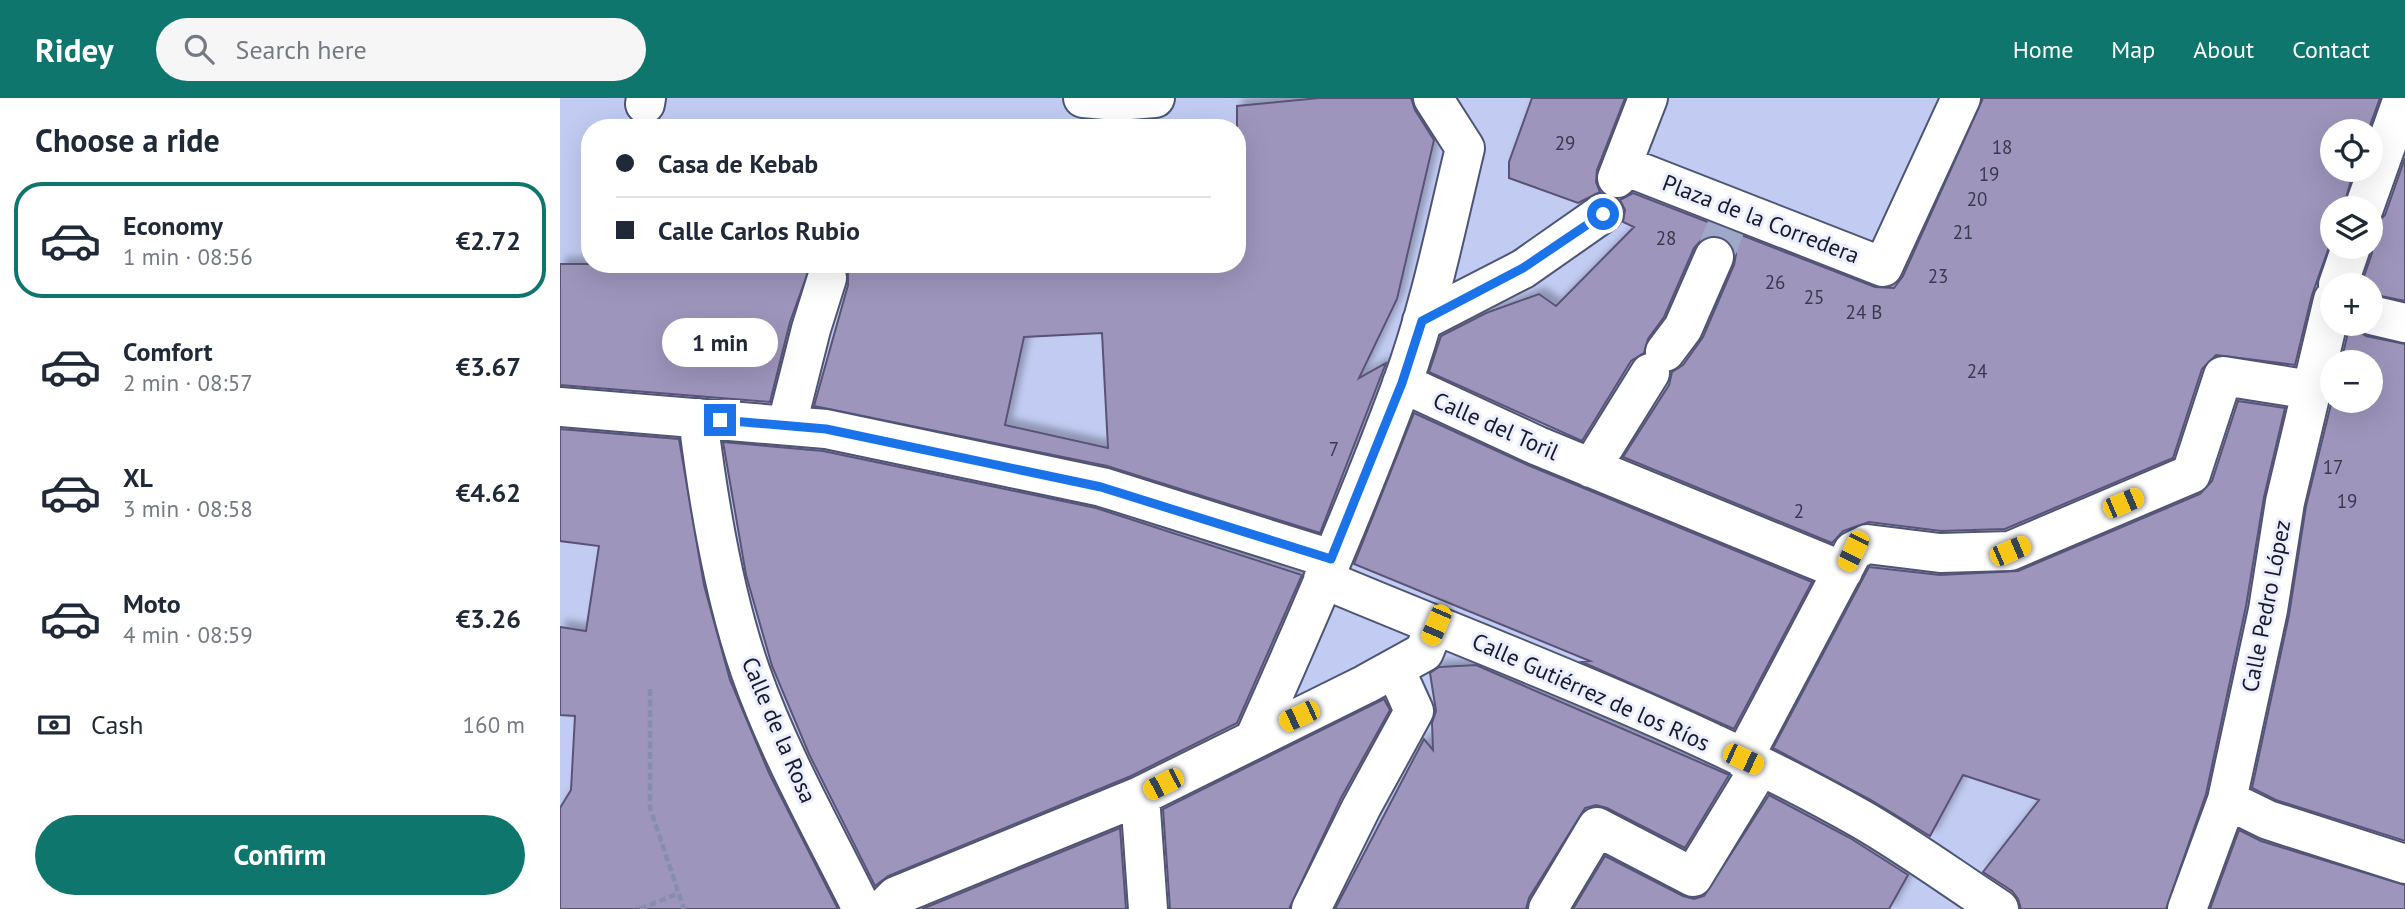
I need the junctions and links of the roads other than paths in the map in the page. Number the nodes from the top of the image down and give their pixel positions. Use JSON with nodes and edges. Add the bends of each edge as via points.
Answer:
{"nodes":[{"id":1,"x":1083,"y":98,"type":"edge"},
{"id":2,"x":1155,"y":98,"type":"edge"},
{"id":3,"x":1433,"y":98,"type":"edge"},
{"id":4,"x":1648,"y":98,"type":"edge"},
{"id":5,"x":1961,"y":98,"type":"edge"},
{"id":6,"x":2403,"y":98,"type":"edge"},
{"id":7,"x":2368,"y":196,"type":"edge"},
{"id":8,"x":1603,"y":214,"type":"dead end"},
{"id":9,"x":1714,"y":257,"type":"tunnel mouth"},
{"id":10,"x":827,"y":278,"type":"dead end"},
{"id":11,"x":2383,"y":318,"type":"edge"},
{"id":12,"x":1422,"y":321,"type":"junction"},
{"id":13,"x":2405,"y":324,"type":"edge"},
{"id":14,"x":2324,"y":336,"type":"edge"},
{"id":15,"x":1402,"y":383,"type":"junction"},
{"id":16,"x":2311,"y":390,"type":"junction"},
{"id":17,"x":560,"y":407,"type":"edge"},
{"id":18,"x":698,"y":418,"type":"junction"},
{"id":19,"x":787,"y":424,"type":"junction"},
{"id":20,"x":1591,"y":468,"type":"junction"},
{"id":21,"x":1327,"y":569,"type":"junction"},
{"id":22,"x":1843,"y":571,"type":"junction"},
{"id":23,"x":1436,"y":625,"type":"junction"},
{"id":24,"x":1395,"y":669,"type":"junction"},
{"id":25,"x":1255,"y":737,"type":"junction"},
{"id":26,"x":1752,"y":763,"type":"junction"},
{"id":27,"x":1140,"y":796,"type":"junction"},
{"id":28,"x":2227,"y":800,"type":"junction"},
{"id":29,"x":2405,"y":864,"type":"edge"},
{"id":30,"x":862,"y":909,"type":"edge"},
{"id":31,"x":883,"y":909,"type":"edge"},
{"id":32,"x":1148,"y":909,"type":"edge"},
{"id":33,"x":1311,"y":909,"type":"edge"},
{"id":34,"x":1548,"y":909,"type":"edge"},
{"id":35,"x":1999,"y":909,"type":"edge"},
{"id":36,"x":2187,"y":909,"type":"edge"}],
"edges":[{"from":1,"to":2,"type":"street"},
{"from":3,"to":12,"type":"street","via":[[1465,148]]},
{"from":4,"to":5,"type":"street","name":"Plaza de la Corredera","via":[[1619,172],[1883,267]]},
{"from":6,"to":7,"type":"street"},
{"from":8,"to":12,"type":"street","via":[[1523,268]]},
{"from":9,"to":20,"type":"street","via":[[1683,328]]},
{"from":10,"to":19,"type":"street"},
{"from":11,"to":13,"type":"street"},
{"from":12,"to":15,"type":"street"},
{"from":14,"to":16,"type":"street","name":"Calle Pedro López"},
{"from":15,"to":20,"type":"street","name":"Calle del Toril"},
{"from":15,"to":21,"type":"street"},
{"from":16,"to":22,"type":"street","via":[[2223,376],[2191,474],[2010,551],[1940,553],[1867,544],[1853,551]]},
{"from":16,"to":28,"type":"street","name":"Calle Pedro López"},
{"from":17,"to":18,"type":"street","name":"Calle Gutiérrez de los Ríos"},
{"from":18,"to":19,"type":"street","name":"Calle Gutiérrez de los Ríos"},
{"from":18,"to":30,"type":"street","name":"Calle de la Rosa","via":[[708,495],[751,673]]},
{"from":19,"to":21,"type":"street","name":"Calle Gutiérrez de los Ríos","via":[[1101,487]]},
{"from":20,"to":22,"type":"street","name":"Calle del Toril"},
{"from":21,"to":23,"type":"street","name":"Calle Gutiérrez de los Ríos"},
{"from":21,"to":25,"type":"street"},
{"from":22,"to":26,"type":"street"},
{"from":23,"to":24,"type":"street","via":[[1424,652]]},
{"from":23,"to":26,"type":"street","name":"Calle Gutiérrez de los Ríos","via":[[1518,656]]},
{"from":24,"to":25,"type":"street"},
{"from":24,"to":33,"type":"street","via":[[1414,711]]},
{"from":25,"to":27,"type":"street"},
{"from":26,"to":34,"type":"street","via":[[1693,877],[1597,827]]},
{"from":26,"to":35,"type":"street","name":"Calle Gutiérrez de los Ríos","via":[[1862,820]]},
{"from":27,"to":31,"type":"street","via":[[896,896]]},
{"from":27,"to":32,"type":"street"},
{"from":28,"to":29,"type":"street","via":[[2268,820]]},
{"from":28,"to":36,"type":"street","name":"Calle Pedro López"}]}
